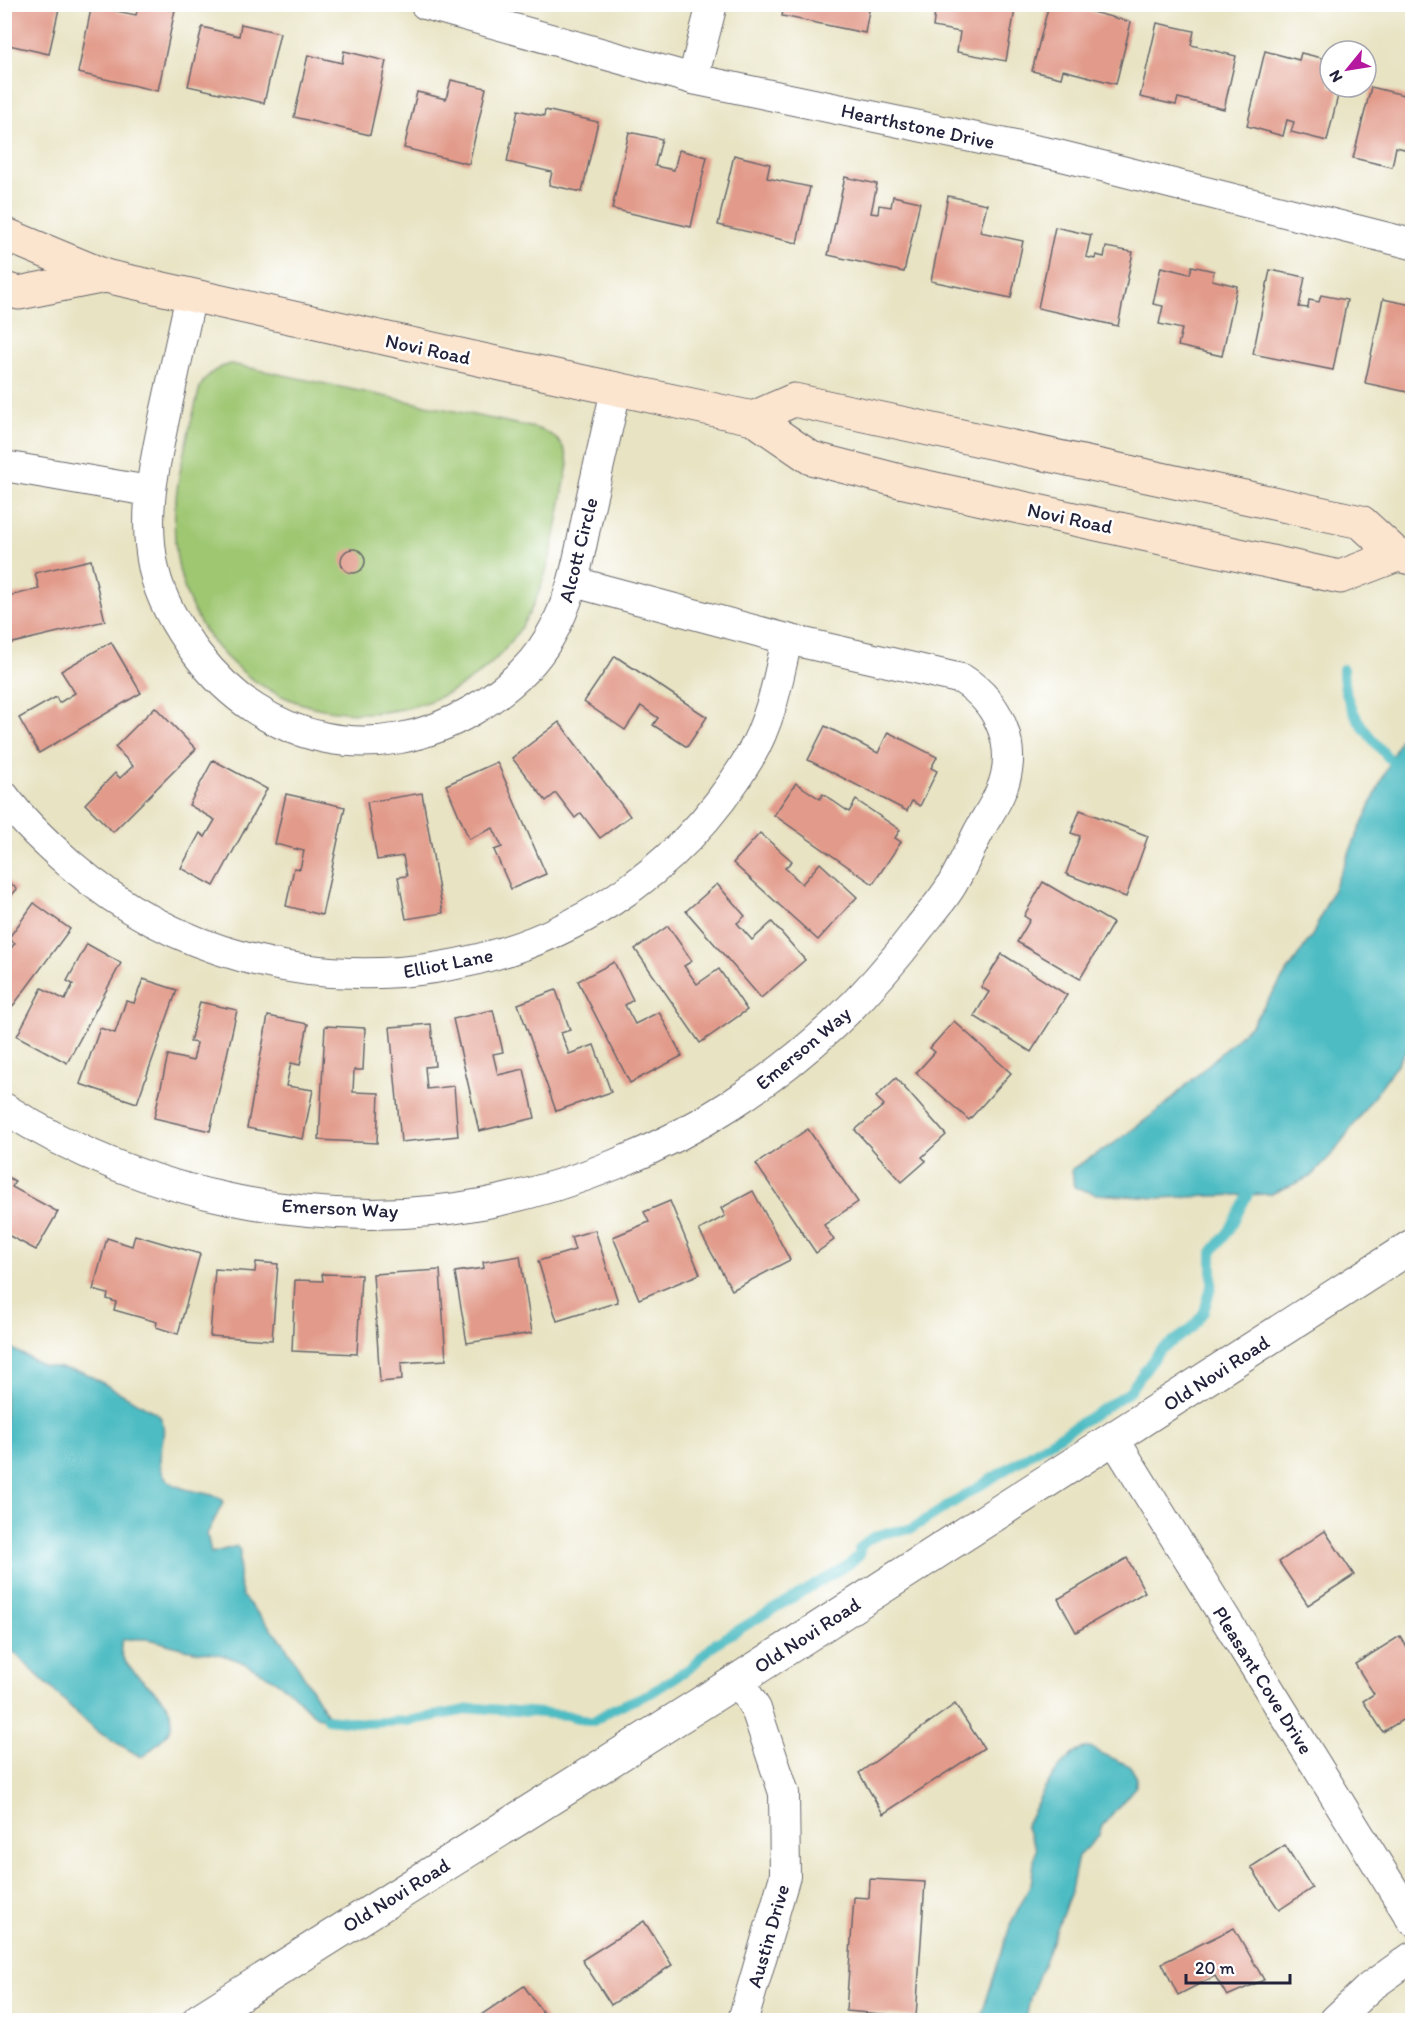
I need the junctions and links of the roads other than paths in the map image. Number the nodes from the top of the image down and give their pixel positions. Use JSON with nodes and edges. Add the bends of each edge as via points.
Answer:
{"nodes":[{"id":1,"x":425,"y":4,"type":"edge"},
{"id":2,"x":712,"y":4,"type":"edge"},
{"id":3,"x":693,"y":79,"type":"junction"},
{"id":4,"x":4,"y":234,"type":"edge"},
{"id":5,"x":1413,"y":244,"type":"edge"},
{"id":6,"x":105,"y":276,"type":"junction"},
{"id":7,"x":4,"y":290,"type":"edge"},
{"id":8,"x":191,"y":295,"type":"junction"},
{"id":9,"x":616,"y":390,"type":"junction"},
{"id":10,"x":753,"y":418,"type":"junction"},
{"id":11,"x":4,"y":466,"type":"edge"},
{"id":12,"x":149,"y":490,"type":"junction"},
{"id":13,"x":1405,"y":557,"type":"edge"},
{"id":14,"x":573,"y":582,"type":"junction"},
{"id":15,"x":787,"y":639,"type":"junction"},
{"id":16,"x":4,"y":796,"type":"edge"},
{"id":17,"x":4,"y":1108,"type":"edge"},
{"id":18,"x":1413,"y":1246,"type":"edge"},
{"id":19,"x":1114,"y":1439,"type":"junction"},
{"id":20,"x":738,"y":1680,"type":"junction"},
{"id":21,"x":1413,"y":1920,"type":"edge"},
{"id":22,"x":1413,"y":1957,"type":"edge"},
{"id":23,"x":200,"y":2020,"type":"edge"},
{"id":24,"x":743,"y":2020,"type":"edge"},
{"id":25,"x":1335,"y":2020,"type":"edge"}],
"edges":[{"from":1,"to":3,"type":"street","name":"Hearthstone Drive"},
{"from":2,"to":3,"type":"street"},
{"from":3,"to":5,"type":"street","name":"Hearthstone Drive","via":[[1058,155]]},
{"from":4,"to":6,"type":"main road","name":"Novi Road"},
{"from":6,"to":7,"type":"main road","name":"Novi Road","via":[[19,293]]},
{"from":6,"to":8,"type":"main road","name":"Novi Road"},
{"from":8,"to":9,"type":"main road","name":"Novi Road"},
{"from":8,"to":12,"type":"street","name":"Alcott Circle"},
{"from":9,"to":10,"type":"main road","name":"Novi Road"},
{"from":9,"to":14,"type":"street","name":"Alcott Circle"},
{"from":10,"to":13,"type":"main road","name":"Novi Road","via":[[811,458],[904,482],[1340,577]]},
{"from":10,"to":13,"type":"main road","name":"Novi Road","via":[[794,400],[1361,522]]},
{"from":11,"to":12,"type":"street"},
{"from":12,"to":14,"type":"street","name":"Alcott Circle","via":[[154,570],[187,641],[227,689],[256,711],[286,727],[324,737],[393,741],[426,733],[486,702],[509,685],[536,656],[561,615]]},
{"from":14,"to":15,"type":"street","name":"Emerson Way"},
{"from":15,"to":16,"type":"street","name":"Elliot Lane","via":[[774,700],[749,758],[682,842],[649,872],[584,916],[504,952],[454,965],[405,973],[336,973],[292,970],[226,954],[181,937],[136,913],[91,882],[52,848]]},
{"from":15,"to":17,"type":"street","name":"Emerson Way","via":[[962,679],[977,688],[997,711],[1007,740],[1007,774],[953,883],[882,977],[807,1049],[729,1106],[615,1164],[546,1187],[487,1203],[371,1214],[253,1202],[141,1175],[88,1153]]},
{"from":18,"to":19,"type":"street","name":"Old Novi Road"},
{"from":19,"to":20,"type":"street","name":"Old Novi Road"},
{"from":19,"to":21,"type":"street","name":"Pleasant Cove Drive"},
{"from":20,"to":23,"type":"street","name":"Old Novi Road"},
{"from":20,"to":24,"type":"street","name":"Austin Drive","via":[[756,1709],[783,1793],[785,1852],[785,1876]]},
{"from":22,"to":25,"type":"street","via":[[1370,1987]]}]}
